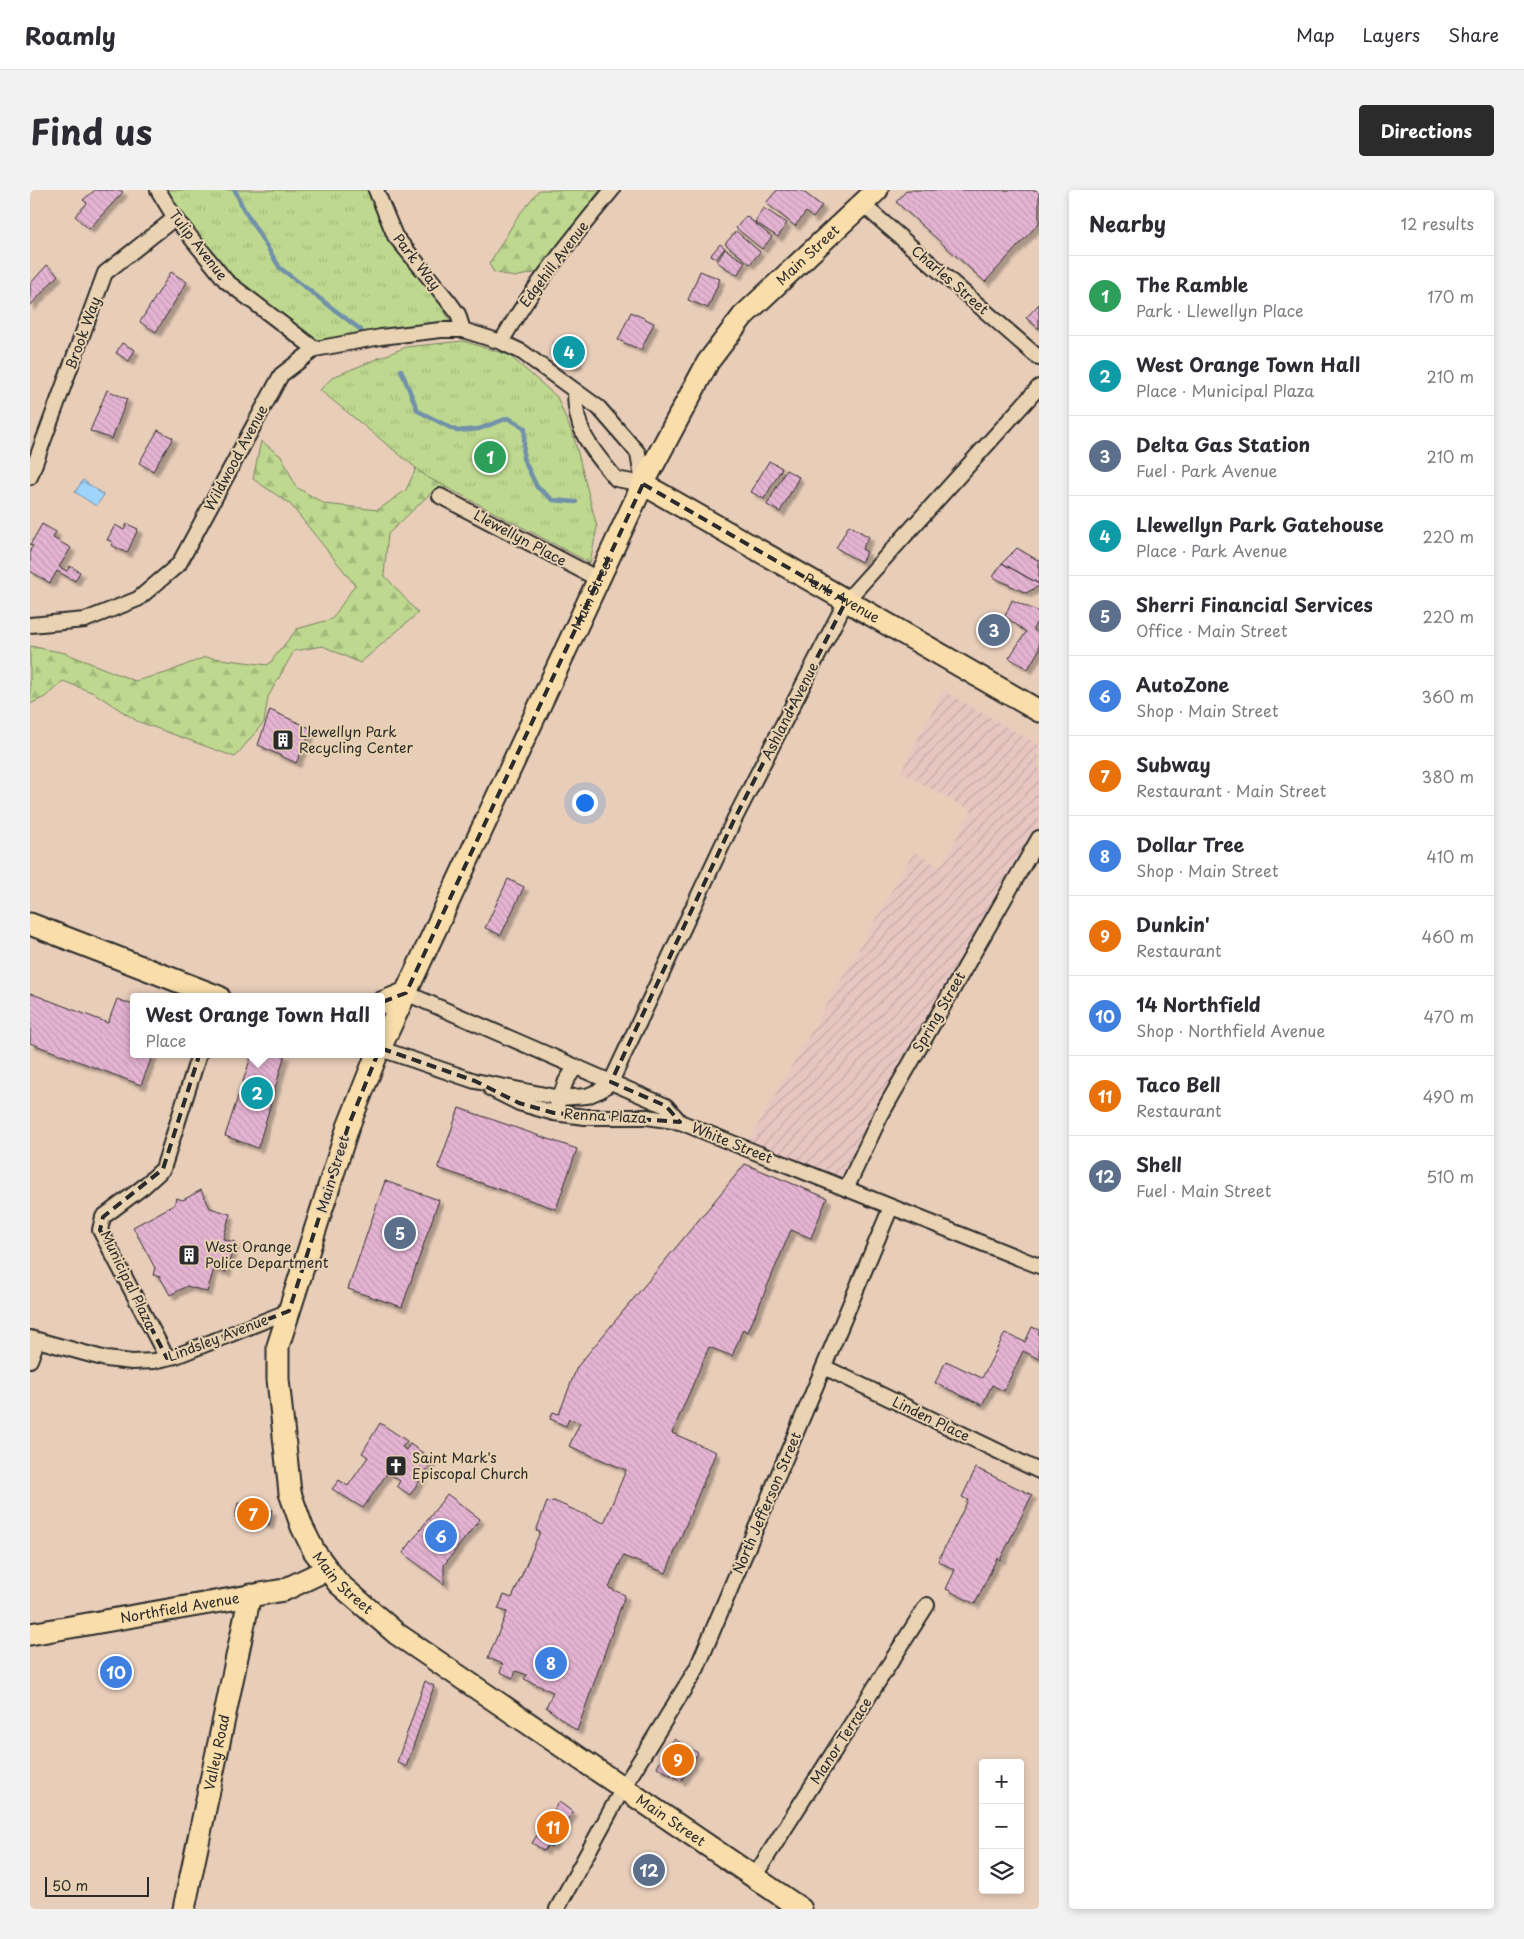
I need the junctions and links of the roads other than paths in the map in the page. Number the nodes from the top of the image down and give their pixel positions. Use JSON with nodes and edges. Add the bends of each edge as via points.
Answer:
{"nodes":[{"id":1,"x":158,"y":190,"type":"edge"},
{"id":2,"x":376,"y":190,"type":"edge"},
{"id":3,"x":612,"y":190,"type":"edge"},
{"id":4,"x":869,"y":196,"type":"edge"},
{"id":5,"x":175,"y":218,"type":"junction"},
{"id":6,"x":463,"y":330,"type":"junction"},
{"id":7,"x":501,"y":342,"type":"junction"},
{"id":8,"x":316,"y":350,"type":"junction"},
{"id":9,"x":1039,"y":358,"type":"edge"},
{"id":10,"x":1039,"y":387,"type":"edge"},
{"id":11,"x":575,"y":392,"type":"junction"},
{"id":12,"x":30,"y":477,"type":"edge"},
{"id":13,"x":643,"y":484,"type":"junction"},
{"id":14,"x":440,"y":496,"type":"dead end"},
{"id":15,"x":600,"y":580,"type":"junction"},
{"id":16,"x":846,"y":601,"type":"junction"},
{"id":17,"x":30,"y":625,"type":"edge"},
{"id":18,"x":1039,"y":711,"type":"edge"},
{"id":19,"x":1039,"y":838,"type":"edge"},
{"id":20,"x":30,"y":924,"type":"edge"},
{"id":21,"x":208,"y":993,"type":"edge"},
{"id":22,"x":406,"y":993,"type":"junction"},
{"id":23,"x":385,"y":1001,"type":"edge"},
{"id":24,"x":385,"y":1038,"type":"edge"},
{"id":25,"x":385,"y":1048,"type":"edge"},
{"id":26,"x":198,"y":1058,"type":"edge"},
{"id":27,"x":375,"y":1058,"type":"edge"},
{"id":28,"x":575,"y":1068,"type":"junction"},
{"id":29,"x":475,"y":1081,"type":"junction"},
{"id":30,"x":611,"y":1082,"type":"junction"},
{"id":31,"x":560,"y":1098,"type":"junction"},
{"id":32,"x":554,"y":1113,"type":"junction"},
{"id":33,"x":680,"y":1122,"type":"junction"},
{"id":34,"x":846,"y":1189,"type":"junction"},
{"id":35,"x":891,"y":1207,"type":"junction"},
{"id":36,"x":1039,"y":1266,"type":"edge"},
{"id":37,"x":289,"y":1310,"type":"junction"},
{"id":38,"x":33,"y":1339,"type":"edge"},
{"id":39,"x":168,"y":1358,"type":"junction"},
{"id":40,"x":30,"y":1360,"type":"edge"},
{"id":41,"x":824,"y":1367,"type":"junction"},
{"id":42,"x":1039,"y":1471,"type":"edge"},
{"id":43,"x":326,"y":1570,"type":"junction"},
{"id":44,"x":250,"y":1595,"type":"junction"},
{"id":45,"x":928,"y":1605,"type":"dead end"},
{"id":46,"x":30,"y":1634,"type":"edge"},
{"id":47,"x":623,"y":1788,"type":"junction"},
{"id":48,"x":754,"y":1877,"type":"junction"},
{"id":49,"x":184,"y":1909,"type":"edge"},
{"id":50,"x":557,"y":1909,"type":"edge"},
{"id":51,"x":801,"y":1909,"type":"edge"}],
"edges":[{"from":1,"to":5,"type":"street","name":"Tulip Avenue"},
{"from":2,"to":6,"type":"street","name":"Park Way","via":[[395,236],[458,314]]},
{"from":3,"to":7,"type":"street","name":"Edgehill Avenue","via":[[550,266]]},
{"from":4,"to":9,"type":"street","name":"Charles Street"},
{"from":4,"to":13,"type":"main road","name":"Main Street","via":[[763,294],[723,339],[693,387]]},
{"from":5,"to":8,"type":"street","name":"Tulip Avenue","via":[[226,282]]},
{"from":5,"to":12,"type":"street","name":"Brook Way","via":[[105,273]]},
{"from":6,"to":7,"type":"street"},
{"from":6,"to":8,"type":"street","name":"Wildwood Avenue","via":[[420,331]]},
{"from":7,"to":11,"type":"street","via":[[538,363]]},
{"from":8,"to":17,"type":"street","name":"Wildwood Avenue","via":[[281,375],[179,564],[138,599],[85,620]]},
{"from":10,"to":16,"type":"street","name":"Ashland Avenue"},
{"from":11,"to":13,"type":"street","via":[[599,408],[638,453]]},
{"from":11,"to":13,"type":"street","name":"Park Avenue","via":[[575,414],[587,442],[616,479]]},
{"from":13,"to":15,"type":"main road","name":"Main Street"},
{"from":13,"to":16,"type":"main road","name":"Park Avenue"},
{"from":14,"to":15,"type":"street","name":"Llewellyn Place"},
{"from":15,"to":22,"type":"main road","name":"Main Street"},
{"from":16,"to":18,"type":"main road","name":"Park Avenue"},
{"from":16,"to":30,"type":"street","name":"Ashland Avenue","via":[[734,820]]},
{"from":19,"to":34,"type":"street","name":"Spring Street","via":[[881,1115]]},
{"from":20,"to":21,"type":"main road"},
{"from":22,"to":23,"type":"main road"},
{"from":22,"to":24,"type":"main road","name":"Main Street"},
{"from":22,"to":28,"type":"street","name":"White Street"},
{"from":25,"to":29,"type":"street","name":"Renna Plaza"},
{"from":26,"to":39,"type":"street","name":"Municipal Plaza","via":[[163,1169],[103,1217],[100,1230]]},
{"from":27,"to":37,"type":"main road","name":"Main Street","via":[[348,1127]]},
{"from":28,"to":30,"type":"street","name":"White Street"},
{"from":28,"to":31,"type":"street","via":[[566,1080]]},
{"from":29,"to":31,"type":"street","name":"Renna Plaza"},
{"from":29,"to":32,"type":"street","name":"Renna Plaza","via":[[519,1103]]},
{"from":30,"to":31,"type":"street","name":"Renna Plaza","via":[[587,1096]]},
{"from":30,"to":33,"type":"street","name":"White Street","via":[[666,1106]]},
{"from":31,"to":32,"type":"street"},
{"from":32,"to":33,"type":"street","name":"Renna Plaza","via":[[585,1117],[647,1117]]},
{"from":33,"to":34,"type":"street","name":"White Street"},
{"from":34,"to":35,"type":"street","name":"White Street"},
{"from":35,"to":36,"type":"street","name":"White Street"},
{"from":35,"to":41,"type":"street","name":"North Jefferson Street"},
{"from":37,"to":39,"type":"street","name":"Lindsley Avenue"},
{"from":37,"to":43,"type":"main road","name":"Main Street","via":[[278,1346],[287,1476],[302,1527]]},
{"from":38,"to":39,"type":"street","name":"Lindsley Avenue","via":[[115,1360],[132,1362]]},
{"from":38,"to":40,"type":"street"},
{"from":41,"to":42,"type":"street","name":"Linden Place"},
{"from":41,"to":47,"type":"street","name":"North Jefferson Street","via":[[697,1668]]},
{"from":43,"to":44,"type":"main road","name":"Northfield Avenue","via":[[284,1590]]},
{"from":43,"to":47,"type":"main road","name":"Main Street","via":[[397,1634]]},
{"from":44,"to":46,"type":"main road","name":"Northfield Avenue"},
{"from":44,"to":49,"type":"main road","name":"Valley Road"},
{"from":45,"to":48,"type":"street","name":"Manor Terrace"},
{"from":47,"to":48,"type":"main road","name":"Main Street"},
{"from":47,"to":50,"type":"street","name":"North Jefferson Street"},
{"from":48,"to":51,"type":"main road","name":"Main Street"}]}
